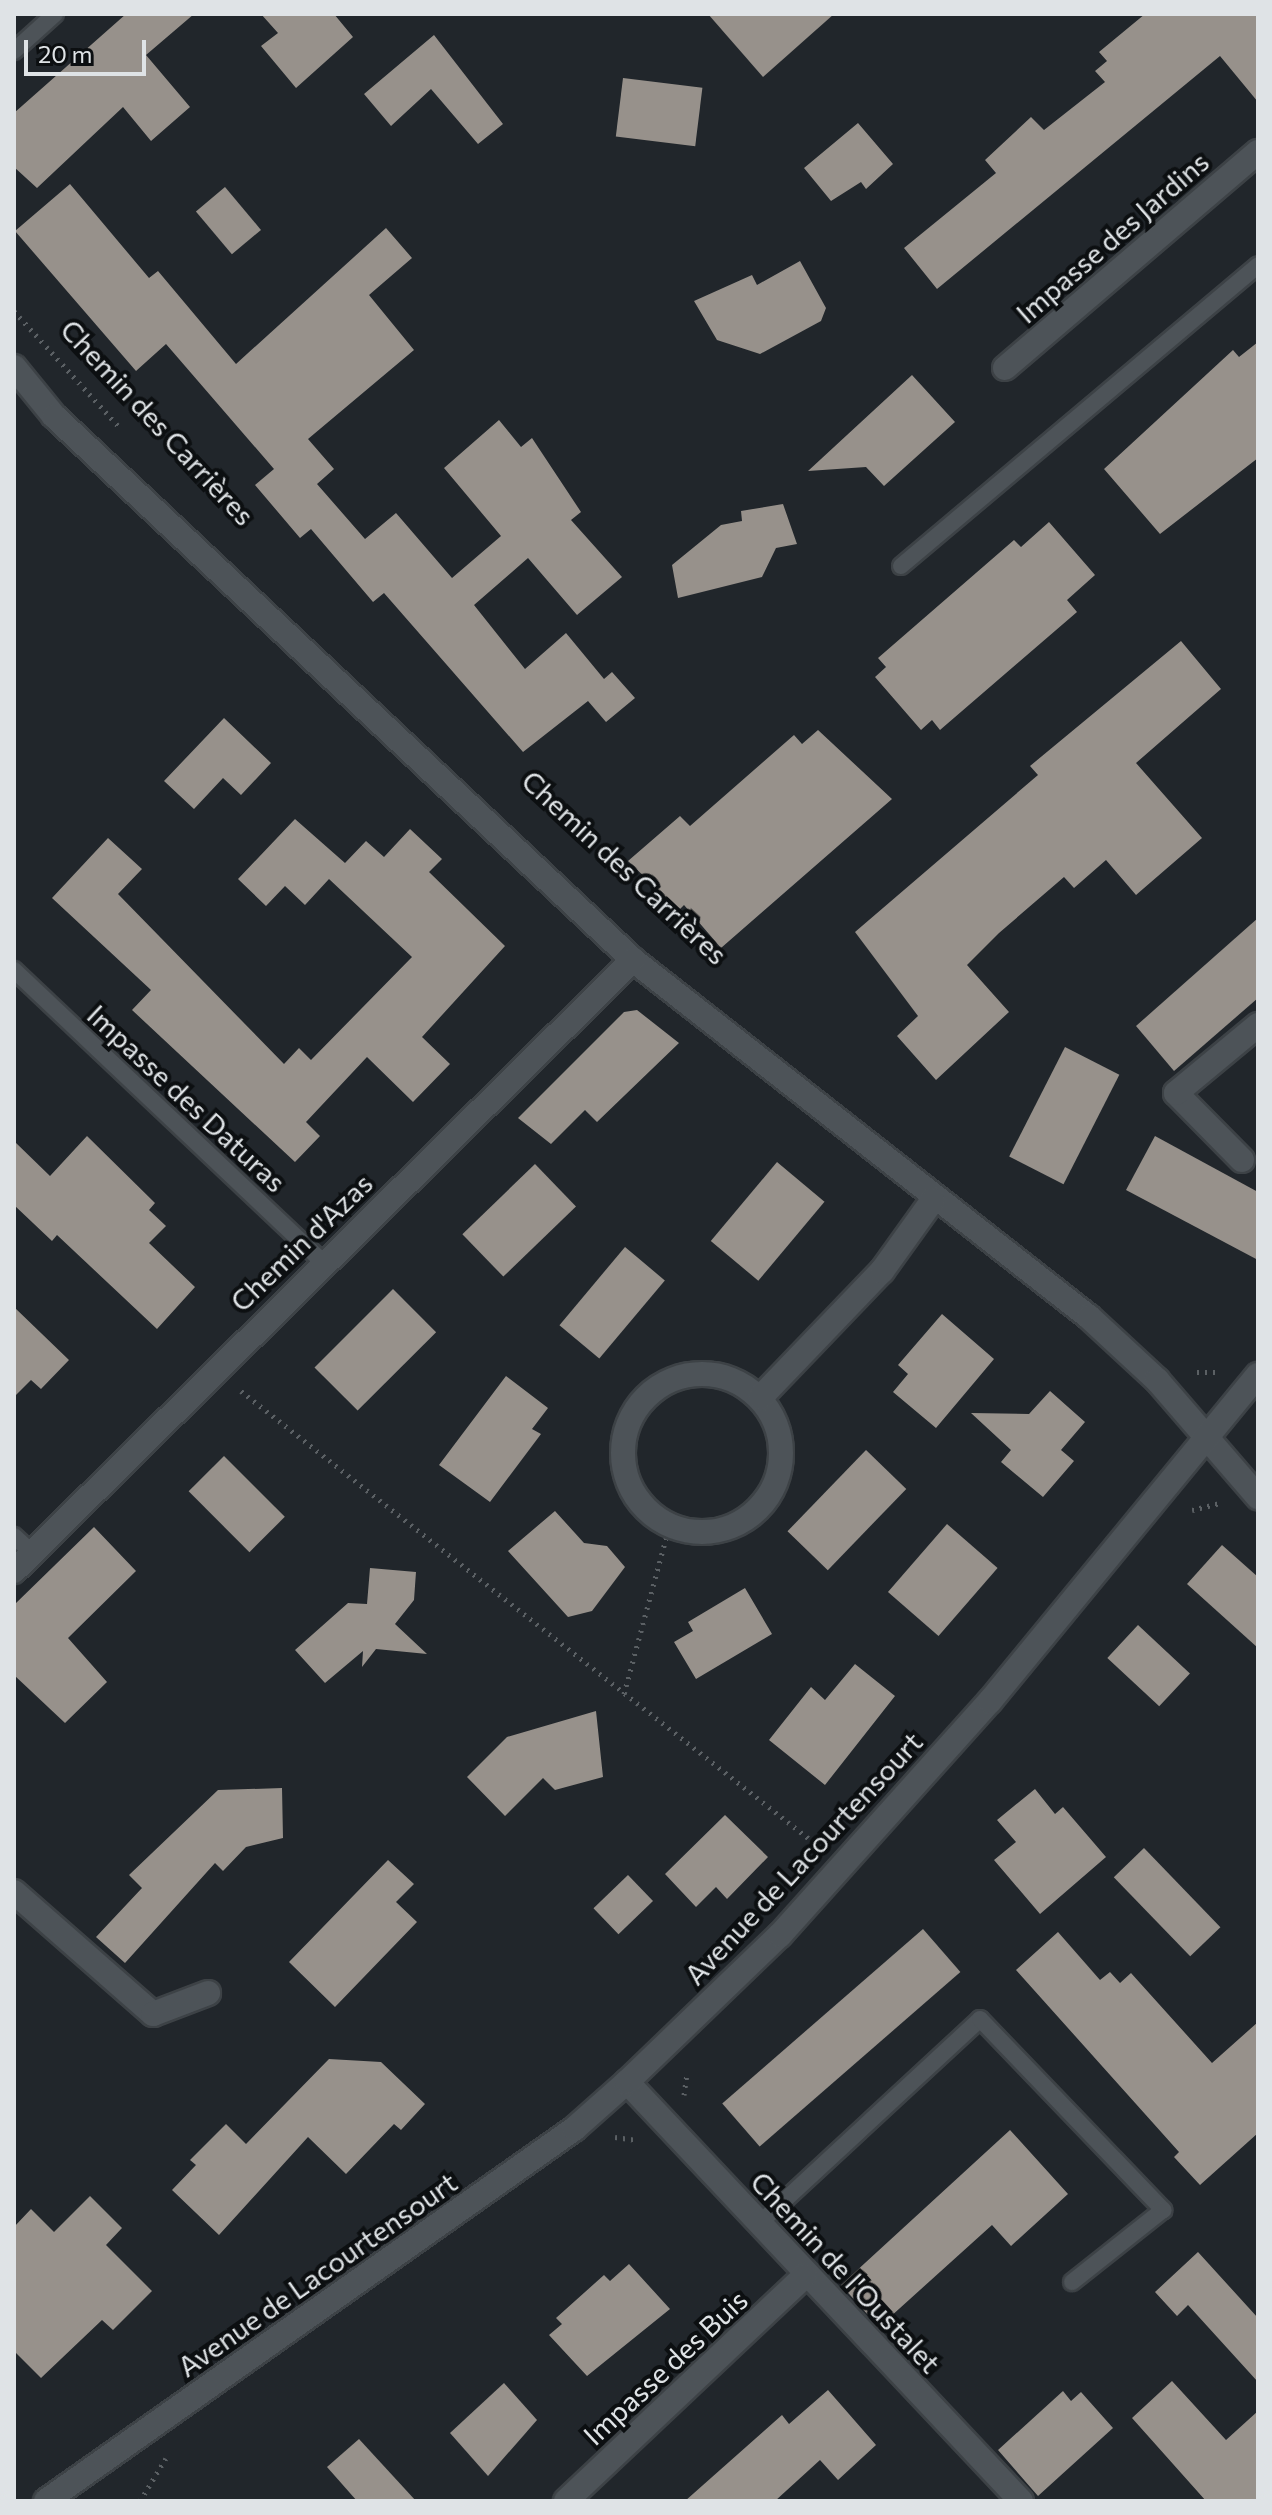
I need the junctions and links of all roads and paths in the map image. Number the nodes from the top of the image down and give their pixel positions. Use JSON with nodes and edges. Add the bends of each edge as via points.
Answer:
{"nodes":[{"id":1,"x":55,"y":14,"type":"edge"},
{"id":2,"x":14,"y":51,"type":"edge"},
{"id":3,"x":1258,"y":152,"type":"edge"},
{"id":4,"x":1258,"y":265,"type":"edge"},
{"id":5,"x":14,"y":311,"type":"edge"},
{"id":6,"x":14,"y":367,"type":"edge"},
{"id":7,"x":1005,"y":368,"type":"dead end"},
{"id":8,"x":127,"y":436,"type":"dead end"},
{"id":9,"x":901,"y":566,"type":"dead end"},
{"id":10,"x":633,"y":960,"type":"junction"},
{"id":11,"x":14,"y":970,"type":"edge"},
{"id":12,"x":1258,"y":1025,"type":"edge"},
{"id":13,"x":1242,"y":1160,"type":"dead end"},
{"id":14,"x":933,"y":1200,"type":"junction"},
{"id":15,"x":324,"y":1263,"type":"junction"},
{"id":16,"x":1188,"y":1367,"type":"dead end"},
{"id":17,"x":213,"y":1369,"type":"junction"},
{"id":18,"x":1225,"y":1371,"type":"dead end"},
{"id":19,"x":1258,"y":1375,"type":"edge"},
{"id":20,"x":760,"y":1398,"type":"junction"},
{"id":21,"x":1204,"y":1435,"type":"junction"},
{"id":22,"x":1258,"y":1497,"type":"edge"},
{"id":23,"x":669,"y":1527,"type":"junction"},
{"id":24,"x":14,"y":1536,"type":"edge"},
{"id":25,"x":33,"y":1554,"type":"junction"},
{"id":26,"x":14,"y":1571,"type":"edge"},
{"id":27,"x":624,"y":1694,"type":"junction"},
{"id":28,"x":840,"y":1863,"type":"junction"},
{"id":29,"x":14,"y":1892,"type":"edge"},
{"id":30,"x":208,"y":1993,"type":"dead end"},
{"id":31,"x":627,"y":2082,"type":"junction"},
{"id":32,"x":760,"y":2223,"type":"junction"},
{"id":33,"x":805,"y":2276,"type":"junction"},
{"id":34,"x":1072,"y":2282,"type":"dead end"},
{"id":35,"x":170,"y":2450,"type":"dead end"},
{"id":36,"x":46,"y":2501,"type":"edge"},
{"id":37,"x":140,"y":2501,"type":"edge"},
{"id":38,"x":566,"y":2501,"type":"edge"},
{"id":39,"x":1021,"y":2501,"type":"edge"}],
"edges":[{"from":1,"to":2,"type":"lane"},
{"from":3,"to":7,"type":"street","name":"Impasse des Jardins"},
{"from":4,"to":9,"type":"lane"},
{"from":5,"to":8,"type":"path","name":"Chemin des Carrières"},
{"from":6,"to":10,"type":"street","name":"Chemin des Carrières","via":[[54,416]]},
{"from":10,"to":14,"type":"street","name":"Chemin des Carrières"},
{"from":10,"to":15,"type":"street","name":"Chemin d'Azas"},
{"from":11,"to":15,"type":"lane","name":"Impasse des Daturas"},
{"from":12,"to":13,"type":"street","via":[[1176,1093]]},
{"from":14,"to":20,"type":"street","via":[[882,1271]]},
{"from":14,"to":21,"type":"street","name":"Chemin des Carrières","via":[[1089,1317]]},
{"from":15,"to":17,"type":"street","name":"Chemin d'Azas"},
{"from":16,"to":18,"type":"path"},
{"from":17,"to":25,"type":"street","name":"Chemin d'Azas"},
{"from":17,"to":27,"type":"path"},
{"from":19,"to":21,"type":"street","name":"Avenue de Lacourtensourt"},
{"from":20,"to":23,"type":"street","via":[[780,1433],[781,1469],[767,1502],[727,1528],[704,1534]]},
{"from":20,"to":23,"type":"street","via":[[735,1380],[700,1373],[665,1382],[637,1405],[623,1438],[624,1473],[640,1505]]},
{"from":21,"to":22,"type":"street","name":"Chemin des Carrières"},
{"from":21,"to":28,"type":"street","name":"Avenue de Lacourtensourt","via":[[990,1701]]},
{"from":23,"to":27,"type":"path"},
{"from":24,"to":25,"type":"lane"},
{"from":25,"to":26,"type":"street","name":"Chemin d'Azas"},
{"from":27,"to":28,"type":"path"},
{"from":28,"to":31,"type":"street","name":"Avenue de Lacourtensourt","via":[[780,1935]]},
{"from":29,"to":30,"type":"street","via":[[153,2014]]},
{"from":31,"to":32,"type":"street","name":"Chemin de l'Oustalet"},
{"from":31,"to":36,"type":"street","name":"Avenue de Lacourtensourt","via":[[574,2129]]},
{"from":32,"to":33,"type":"street","name":"Chemin de l'Oustalet"},
{"from":32,"to":34,"type":"lane","via":[[980,2019],[1163,2210]]},
{"from":33,"to":38,"type":"street","name":"Impasse des Buis"},
{"from":33,"to":39,"type":"street","name":"Chemin de l'Oustalet"},
{"from":35,"to":37,"type":"path"}]}
